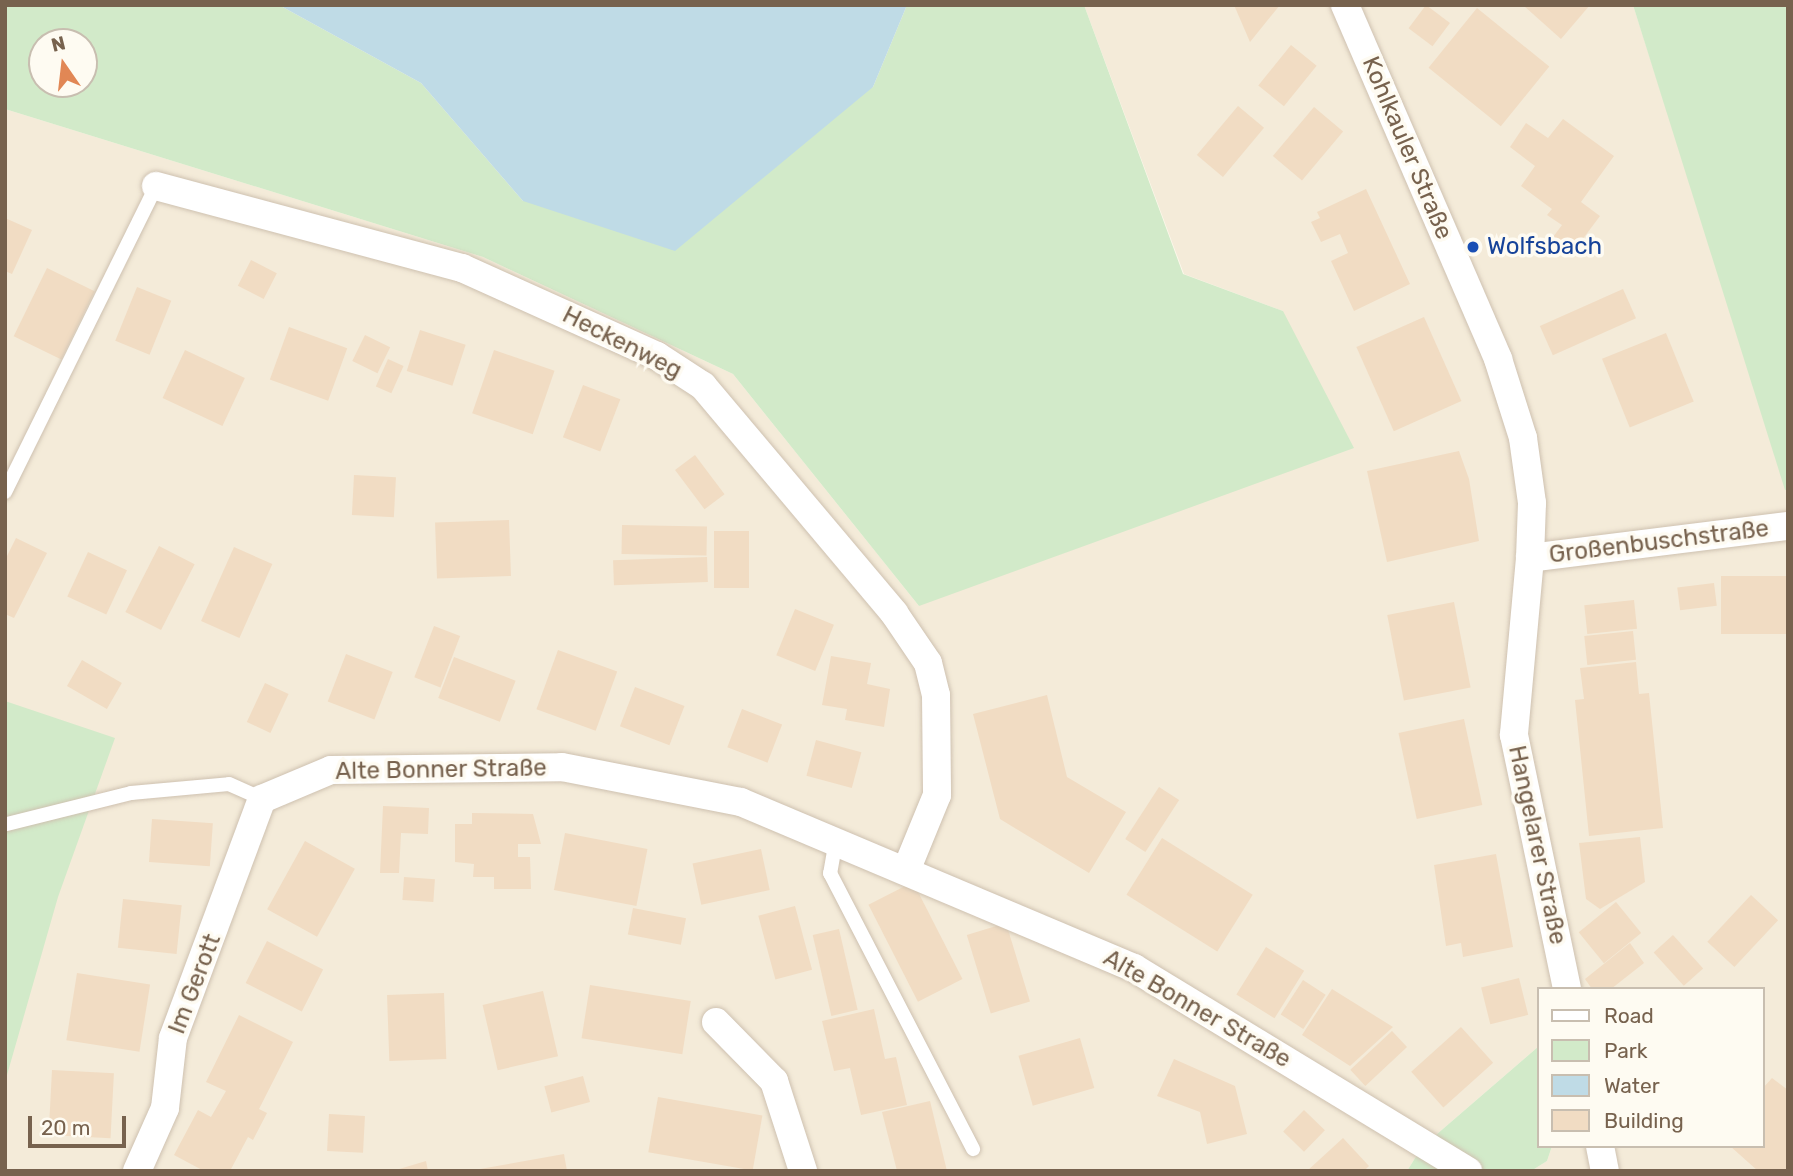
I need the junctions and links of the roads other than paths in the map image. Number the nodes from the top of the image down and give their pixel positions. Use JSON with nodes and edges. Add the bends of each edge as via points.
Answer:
{"nodes":[{"id":1,"x":1345,"y":5,"type":"edge"},
{"id":2,"x":156,"y":186,"type":"joint"},
{"id":3,"x":5,"y":492,"type":"edge"},
{"id":4,"x":1788,"y":526,"type":"edge"},
{"id":5,"x":1530,"y":546,"type":"junction"},
{"id":6,"x":262,"y":799,"type":"junction"},
{"id":7,"x":7,"y":824,"type":"edge"},
{"id":8,"x":835,"y":840,"type":"junction"},
{"id":9,"x":907,"y":868,"type":"junction"},
{"id":10,"x":1567,"y":987,"type":"edge"},
{"id":11,"x":716,"y":1022,"type":"dead end"},
{"id":12,"x":1600,"y":1148,"type":"edge"},
{"id":13,"x":972,"y":1149,"type":"dead end"},
{"id":14,"x":137,"y":1171,"type":"edge"},
{"id":15,"x":803,"y":1171,"type":"edge"},
{"id":16,"x":1468,"y":1171,"type":"edge"},
{"id":17,"x":1605,"y":1171,"type":"edge"}],
"edges":[{"from":1,"to":5,"type":"street","name":"Kohlkauler Straße","via":[[1498,359],[1523,438]]},
{"from":2,"to":3,"type":"lane"},
{"from":2,"to":9,"type":"street","name":"Heckenweg","via":[[462,268],[657,356],[703,386],[894,613],[928,663],[936,695],[937,795]]},
{"from":4,"to":5,"type":"street","name":"Großenbuschstraße"},
{"from":5,"to":10,"type":"street","name":"Hangelarer Straße","via":[[1514,735]]},
{"from":6,"to":7,"type":"lane","via":[[229,784],[156,791]]},
{"from":6,"to":8,"type":"street","name":"Alte Bonner Straße","via":[[331,770],[562,767],[741,802]]},
{"from":6,"to":14,"type":"street","name":"Im Gerott","via":[[173,1038],[165,1108]]},
{"from":8,"to":9,"type":"street","name":"Alte Bonner Straße"},
{"from":8,"to":13,"type":"lane","via":[[830,873]]},
{"from":9,"to":16,"type":"street","name":"Alte Bonner Straße","via":[[1135,968]]},
{"from":11,"to":15,"type":"street","via":[[774,1081]]},
{"from":12,"to":17,"type":"street"}]}
